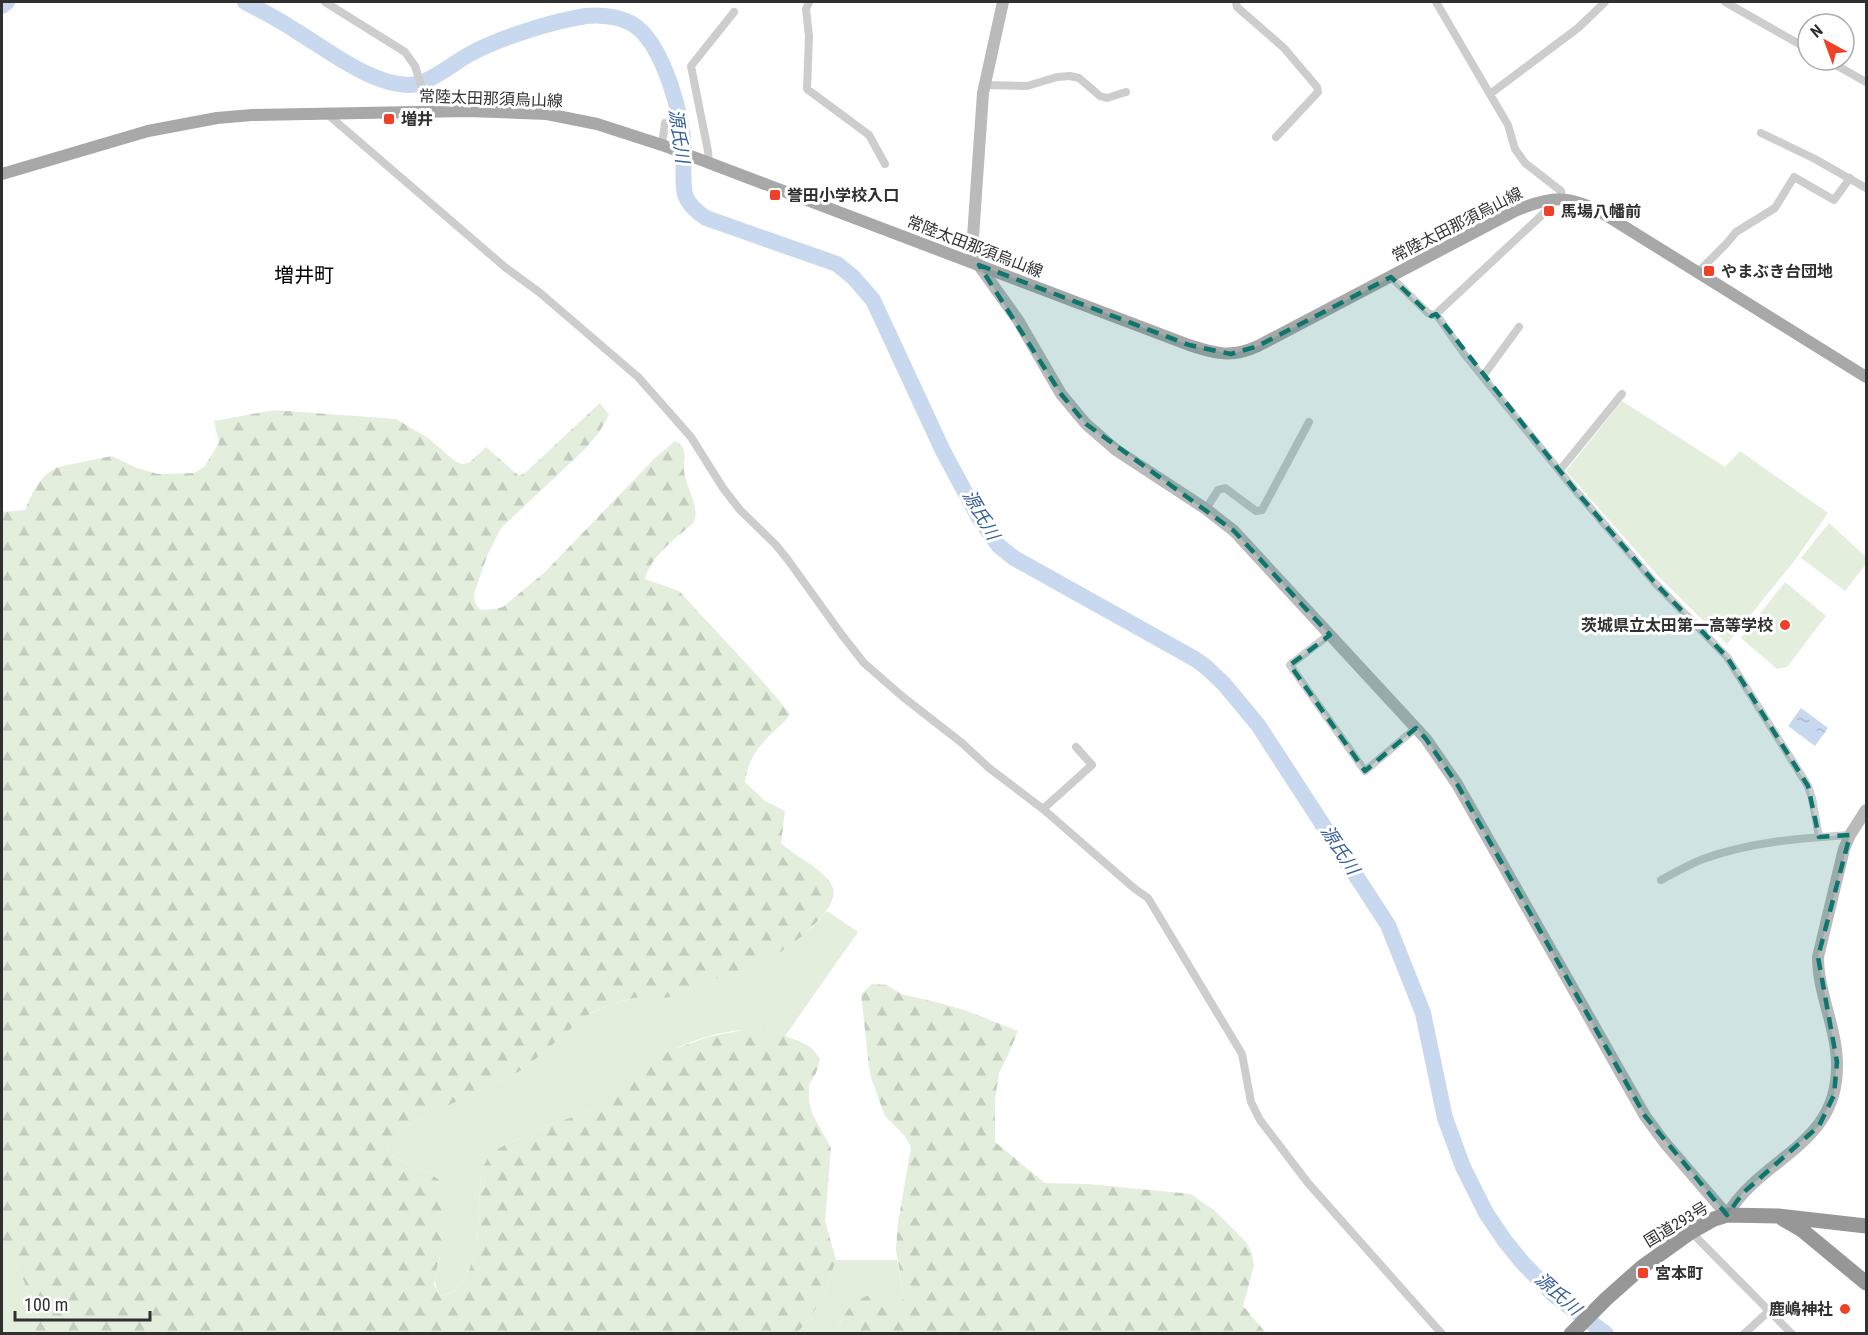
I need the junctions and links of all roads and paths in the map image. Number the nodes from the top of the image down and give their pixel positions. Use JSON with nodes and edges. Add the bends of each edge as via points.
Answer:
{"nodes":[{"id":1,"x":325,"y":2,"type":"edge"},
{"id":2,"x":809,"y":2,"type":"edge"},
{"id":3,"x":1003,"y":2,"type":"edge"},
{"id":4,"x":1236,"y":2,"type":"edge"},
{"id":5,"x":1436,"y":2,"type":"edge"},
{"id":6,"x":1605,"y":2,"type":"edge"},
{"id":7,"x":1725,"y":2,"type":"edge"},
{"id":8,"x":734,"y":12,"type":"dead end"},
{"id":9,"x":1796,"y":42,"type":"edge"},
{"id":10,"x":1848,"y":72,"type":"edge"},
{"id":11,"x":1866,"y":82,"type":"edge"},
{"id":12,"x":984,"y":85,"type":"junction"},
{"id":13,"x":1126,"y":92,"type":"dead end"},
{"id":14,"x":1490,"y":94,"type":"junction"},
{"id":15,"x":448,"y":111,"type":"junction"},
{"id":16,"x":326,"y":113,"type":"junction"},
{"id":17,"x":665,"y":123,"type":"dead end"},
{"id":18,"x":1761,"y":132,"type":"dead end"},
{"id":19,"x":1276,"y":137,"type":"dead end"},
{"id":20,"x":667,"y":147,"type":"junction"},
{"id":21,"x":706,"y":162,"type":"junction"},
{"id":22,"x":885,"y":164,"type":"dead end"},
{"id":23,"x":2,"y":174,"type":"edge"},
{"id":24,"x":1850,"y":178,"type":"junction"},
{"id":25,"x":1866,"y":188,"type":"edge"},
{"id":26,"x":1559,"y":198,"type":"junction"},
{"id":27,"x":979,"y":265,"type":"junction"},
{"id":28,"x":1698,"y":272,"type":"junction"},
{"id":29,"x":1391,"y":277,"type":"junction"},
{"id":30,"x":1436,"y":314,"type":"junction"},
{"id":31,"x":1519,"y":327,"type":"dead end"},
{"id":32,"x":1483,"y":376,"type":"junction"},
{"id":33,"x":1866,"y":377,"type":"edge"},
{"id":34,"x":1622,"y":394,"type":"dead end"},
{"id":35,"x":1309,"y":422,"type":"dead end"},
{"id":36,"x":1560,"y":470,"type":"junction"},
{"id":37,"x":1206,"y":509,"type":"junction"},
{"id":38,"x":1330,"y":634,"type":"junction"},
{"id":39,"x":1416,"y":728,"type":"junction"},
{"id":40,"x":1076,"y":747,"type":"dead end"},
{"id":41,"x":1043,"y":809,"type":"junction"},
{"id":42,"x":1866,"y":810,"type":"edge"},
{"id":43,"x":1850,"y":835,"type":"junction"},
{"id":44,"x":1820,"y":837,"type":"junction"},
{"id":45,"x":1661,"y":880,"type":"dead end"},
{"id":46,"x":1727,"y":1215,"type":"junction"},
{"id":47,"x":1804,"y":1225,"type":"junction"},
{"id":48,"x":1866,"y":1227,"type":"edge"},
{"id":49,"x":1691,"y":1232,"type":"junction"},
{"id":50,"x":1866,"y":1283,"type":"edge"},
{"id":51,"x":1770,"y":1310,"type":"junction"},
{"id":52,"x":1575,"y":1329,"type":"edge"},
{"id":53,"x":1442,"y":1334,"type":"edge"},
{"id":54,"x":1743,"y":1334,"type":"edge"},
{"id":55,"x":1792,"y":1334,"type":"edge"}],
"edges":[{"from":1,"to":15,"type":"street","via":[[405,52],[416,66],[424,95]]},
{"from":2,"to":22,"type":"street","via":[[807,89],[869,135]]},
{"from":3,"to":12,"type":"street"},
{"from":4,"to":19,"type":"street","via":[[1284,48],[1317,87],[1318,92]]},
{"from":5,"to":14,"type":"street"},
{"from":6,"to":14,"type":"street","via":[[1578,28]]},
{"from":7,"to":9,"type":"street"},
{"from":8,"to":21,"type":"street","via":[[692,66],[708,151]]},
{"from":10,"to":11,"type":"street"},
{"from":12,"to":13,"type":"street","via":[[1027,86],[1070,76],[1107,98]]},
{"from":12,"to":27,"type":"street","via":[[973,248]]},
{"from":14,"to":26,"type":"street","via":[[1508,124],[1515,149],[1525,163],[1562,191]]},
{"from":15,"to":16,"type":"main road","name":"常陸太田那須烏山線"},
{"from":15,"to":20,"type":"main road","name":"常陸太田那須烏山線","via":[[547,114],[597,124]]},
{"from":16,"to":23,"type":"main road","name":"常陸太田那須烏山線","via":[[191,122]]},
{"from":16,"to":41,"type":"street","via":[[638,377],[691,437],[723,488],[776,545],[864,663]]},
{"from":17,"to":20,"type":"street"},
{"from":18,"to":24,"type":"street"},
{"from":20,"to":21,"type":"main road","name":"常陸太田那須烏山線"},
{"from":21,"to":27,"type":"main road","name":"常陸太田那須烏山線"},
{"from":24,"to":25,"type":"street"},
{"from":24,"to":28,"type":"street","via":[[1834,200],[1794,177],[1775,208],[1736,232]]},
{"from":26,"to":28,"type":"main road","via":[[1590,206]]},
{"from":26,"to":29,"type":"main road","name":"常陸太田那須烏山線","via":[[1515,211]]},
{"from":26,"to":30,"type":"street"},
{"from":27,"to":29,"type":"main road","name":"常陸太田那須烏山線","via":[[1189,345],[1231,354],[1248,351]]},
{"from":27,"to":37,"type":"street","via":[[1018,320],[1061,394],[1086,424],[1116,450]]},
{"from":28,"to":33,"type":"main road"},
{"from":29,"to":30,"type":"street","via":[[1428,313]]},
{"from":30,"to":32,"type":"street"},
{"from":31,"to":32,"type":"street"},
{"from":32,"to":36,"type":"street"},
{"from":34,"to":36,"type":"street"},
{"from":35,"to":37,"type":"street","via":[[1262,510],[1256,511],[1225,488],[1218,490]]},
{"from":36,"to":44,"type":"street","via":[[1655,583],[1727,657],[1808,786]]},
{"from":37,"to":38,"type":"street","via":[[1234,531]]},
{"from":38,"to":39,"type":"street"},
{"from":38,"to":39,"type":"street","via":[[1290,665],[1365,771]]},
{"from":39,"to":46,"type":"street","via":[[1458,784],[1644,1116]]},
{"from":40,"to":41,"type":"street","via":[[1092,765]]},
{"from":41,"to":53,"type":"street","via":[[1148,898],[1242,1054],[1251,1102],[1260,1120],[1308,1182]]},
{"from":42,"to":43,"type":"street"},
{"from":43,"to":44,"type":"street"},
{"from":43,"to":46,"type":"street","via":[[1818,957],[1838,1062],[1834,1095],[1828,1112],[1806,1139],[1743,1193]]},
{"from":44,"to":45,"type":"street","via":[[1752,846],[1702,860]]},
{"from":46,"to":47,"type":"highway","name":"国道293号","via":[[1778,1216]]},
{"from":46,"to":49,"type":"highway","name":"国道293号"},
{"from":47,"to":48,"type":"highway","name":"国道293号"},
{"from":47,"to":50,"type":"highway"},
{"from":49,"to":51,"type":"street"},
{"from":49,"to":52,"type":"highway","name":"国道293号","via":[[1642,1267]]},
{"from":51,"to":54,"type":"street"},
{"from":51,"to":55,"type":"street"}]}
